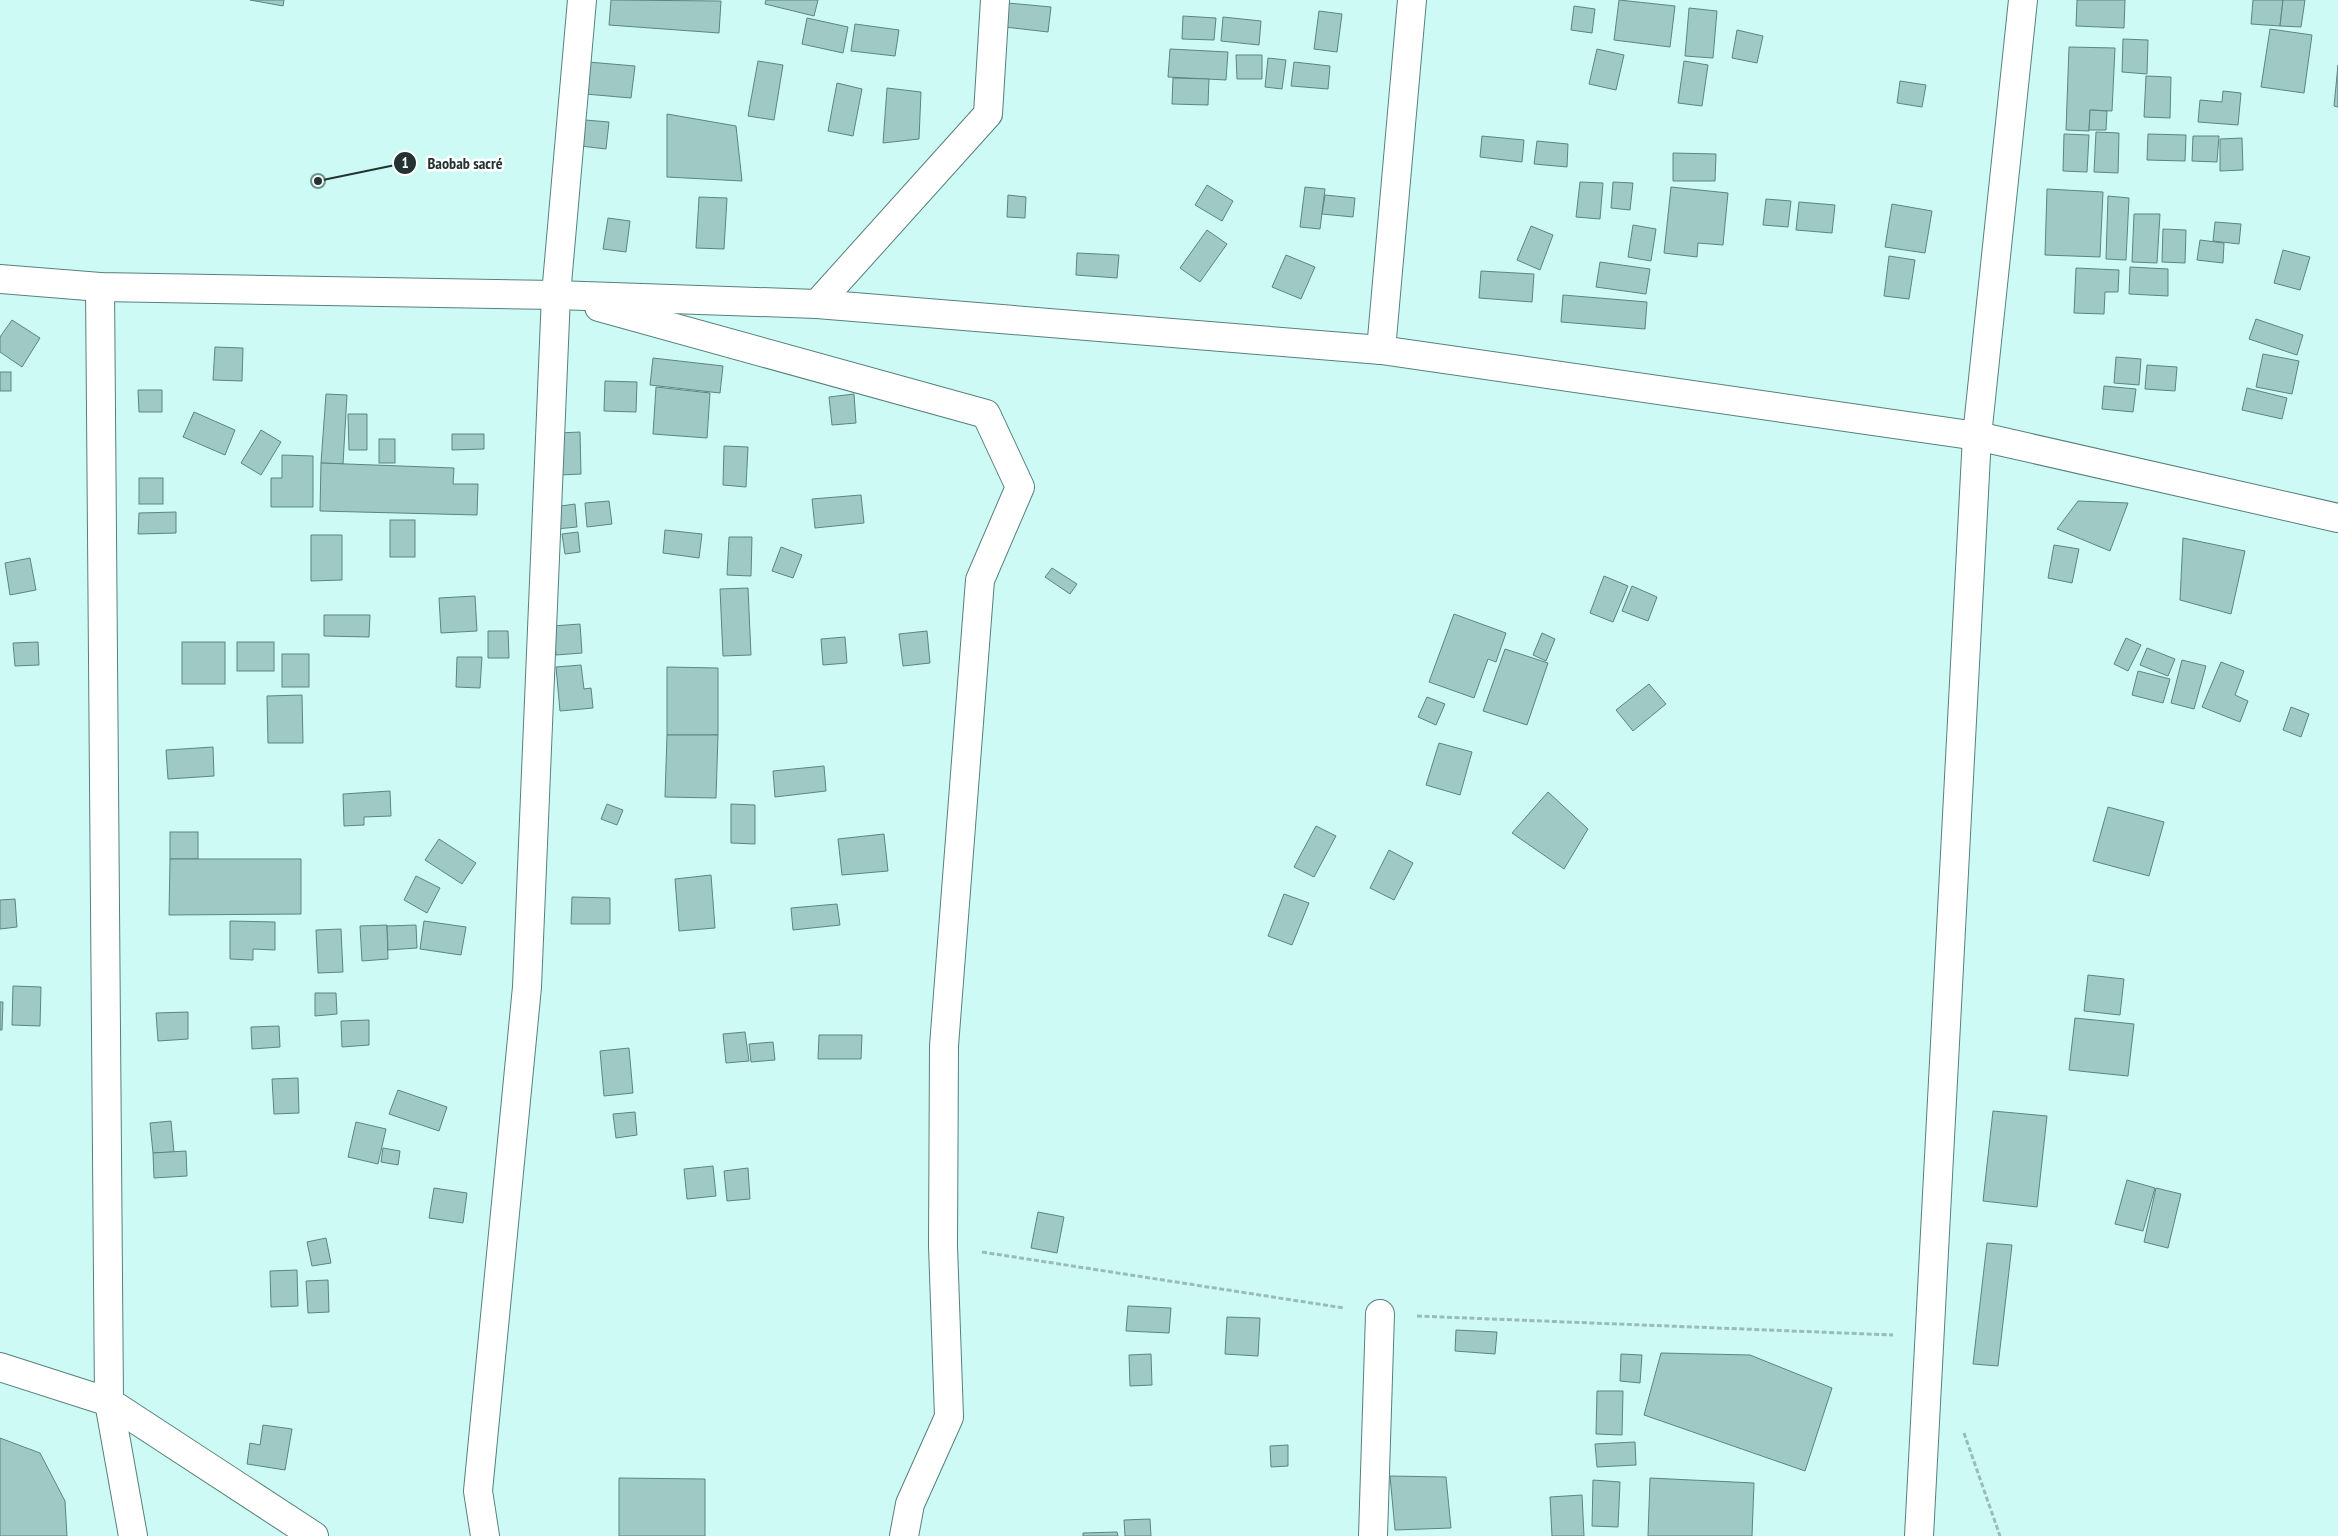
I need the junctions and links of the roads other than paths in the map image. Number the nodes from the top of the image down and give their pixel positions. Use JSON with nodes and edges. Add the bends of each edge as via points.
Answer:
{"nodes":[{"id":1,"x":582,"y":0,"type":"edge"},
{"id":2,"x":995,"y":0,"type":"edge"},
{"id":3,"x":1412,"y":0,"type":"edge"},
{"id":4,"x":2023,"y":0,"type":"edge"},
{"id":5,"x":0,"y":279,"type":"edge"},
{"id":6,"x":100,"y":287,"type":"junction"},
{"id":7,"x":556,"y":295,"type":"junction"},
{"id":8,"x":817,"y":304,"type":"junction"},
{"id":9,"x":1381,"y":350,"type":"junction"},
{"id":10,"x":1977,"y":436,"type":"junction"},
{"id":11,"x":2338,"y":518,"type":"edge"},
{"id":12,"x":1380,"y":1314,"type":"road end"},
{"id":13,"x":0,"y":1367,"type":"edge"},
{"id":14,"x":109,"y":1402,"type":"junction"},
{"id":15,"x":133,"y":1536,"type":"edge"},
{"id":16,"x":314,"y":1536,"type":"edge"},
{"id":17,"x":485,"y":1536,"type":"edge"},
{"id":18,"x":904,"y":1536,"type":"edge"},
{"id":19,"x":1373,"y":1536,"type":"edge"},
{"id":20,"x":1919,"y":1536,"type":"edge"}],
"edges":[{"from":1,"to":7,"type":"street"},
{"from":2,"to":8,"type":"street","via":[[988,114]]},
{"from":3,"to":9,"type":"street"},
{"from":4,"to":10,"type":"street"},
{"from":5,"to":6,"type":"street"},
{"from":6,"to":7,"type":"street"},
{"from":6,"to":14,"type":"street"},
{"from":7,"to":8,"type":"street"},
{"from":7,"to":17,"type":"street","via":[[527,988],[478,1491]]},
{"from":7,"to":18,"type":"street","via":[[986,414],[1020,487],[980,580],[944,1046],[943,1246],[949,1417],[910,1504]]},
{"from":8,"to":9,"type":"street"},
{"from":9,"to":10,"type":"street"},
{"from":10,"to":11,"type":"street"},
{"from":10,"to":20,"type":"street"},
{"from":12,"to":19,"type":"street"},
{"from":13,"to":14,"type":"street"},
{"from":14,"to":15,"type":"street"},
{"from":14,"to":16,"type":"street"}]}
